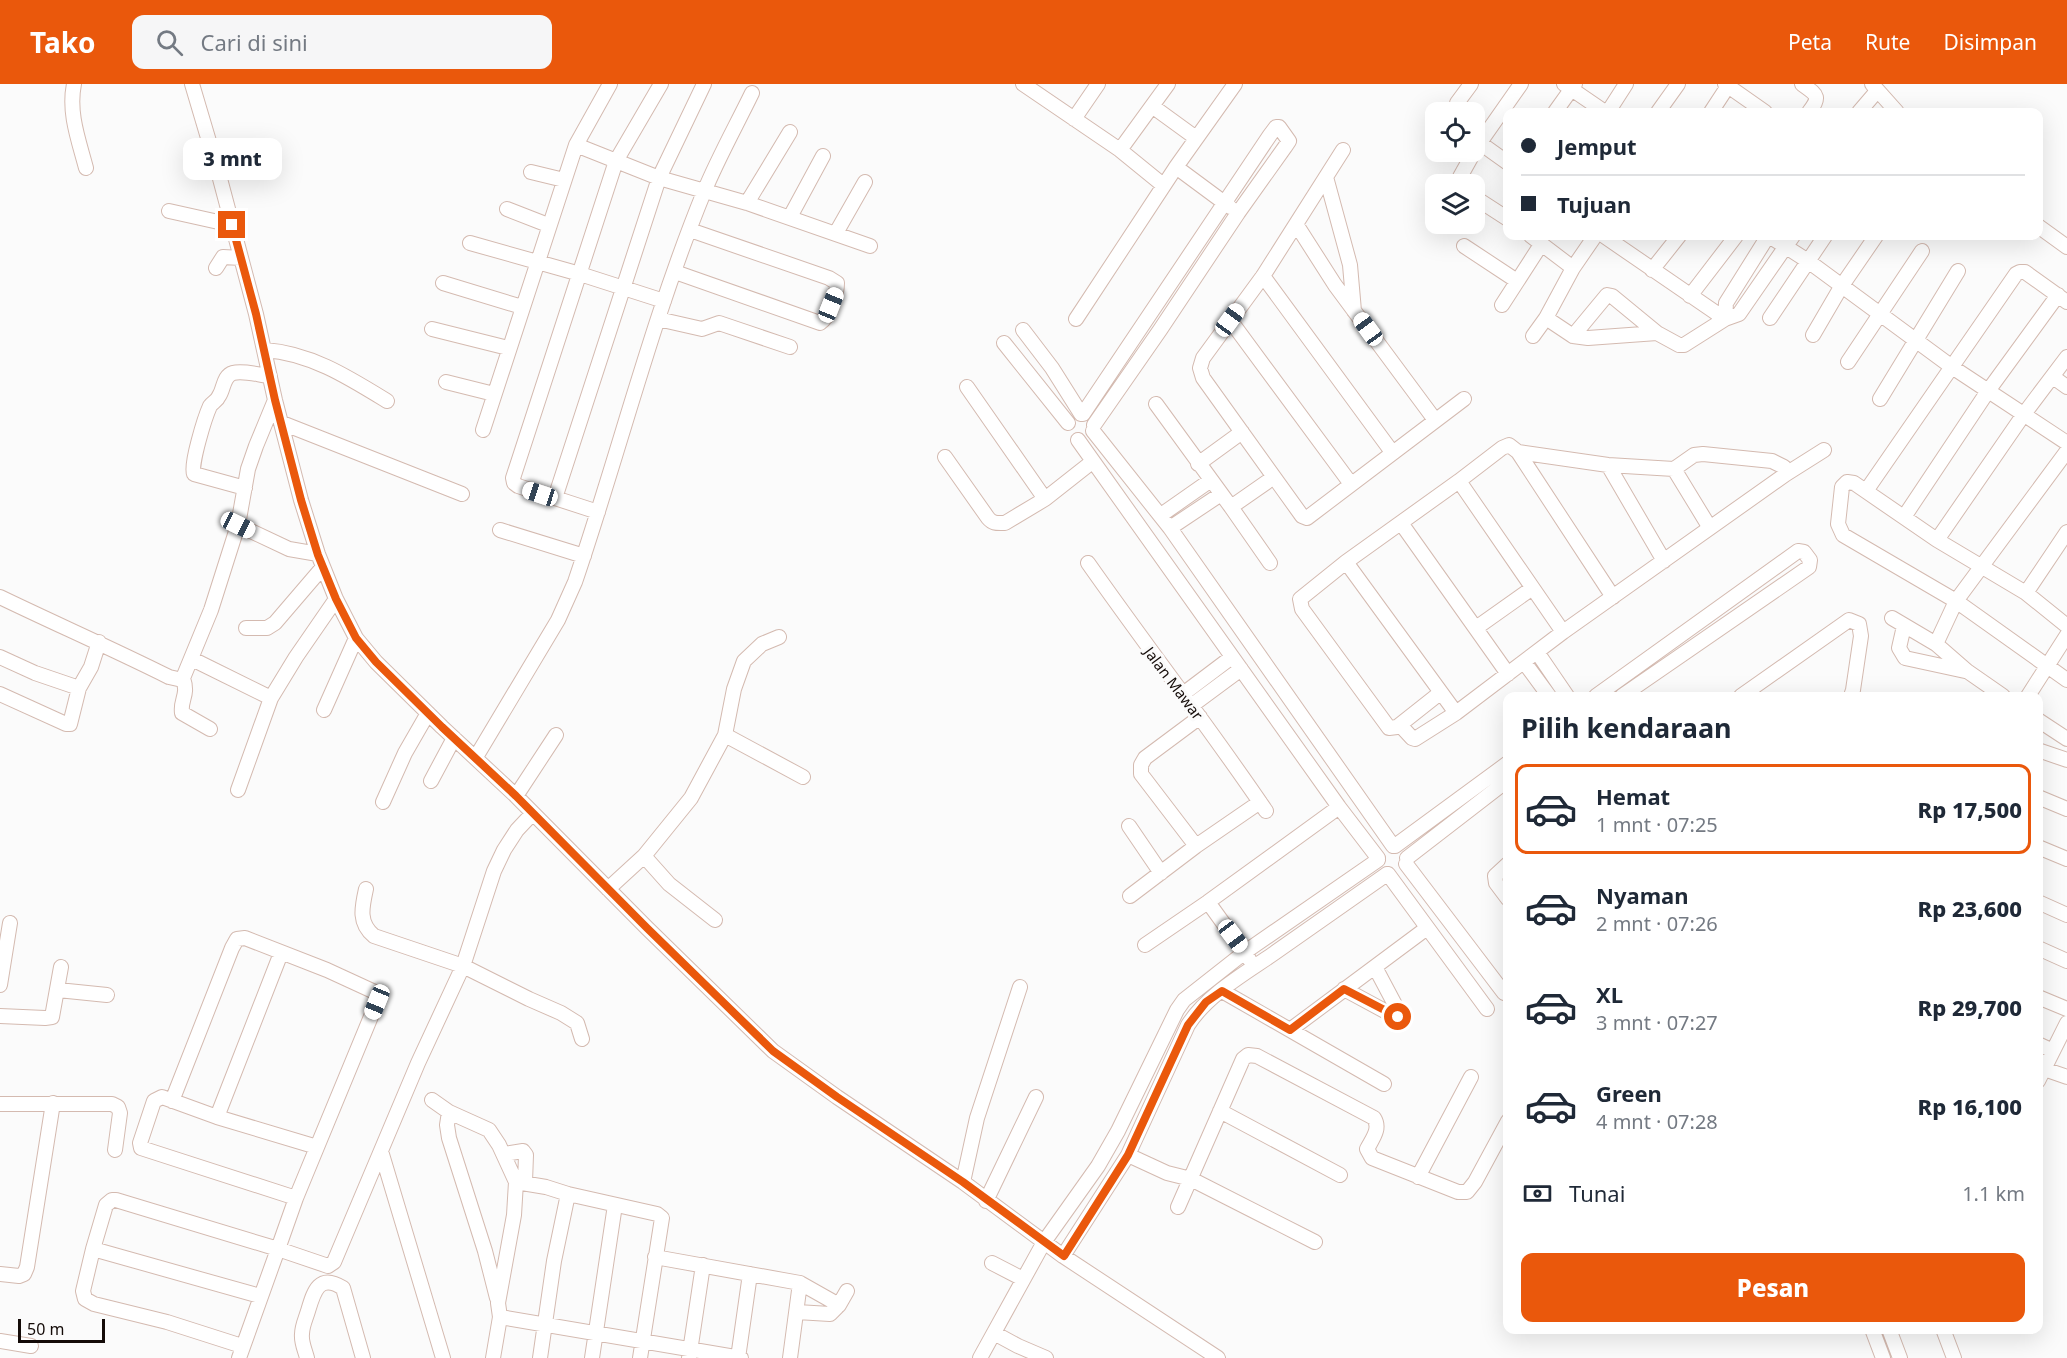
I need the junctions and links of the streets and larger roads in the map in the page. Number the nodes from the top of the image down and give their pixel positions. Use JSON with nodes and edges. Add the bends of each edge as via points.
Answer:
{"nodes":[{"id":1,"x":74,"y":84,"type":"edge"},
{"id":2,"x":192,"y":84,"type":"edge"},
{"id":3,"x":610,"y":84,"type":"edge"},
{"id":4,"x":661,"y":84,"type":"edge"},
{"id":5,"x":704,"y":84,"type":"edge"},
{"id":6,"x":1098,"y":84,"type":"edge"},
{"id":7,"x":1168,"y":84,"type":"edge"},
{"id":8,"x":1235,"y":84,"type":"edge"},
{"id":9,"x":1471,"y":84,"type":"edge"},
{"id":10,"x":1521,"y":84,"type":"edge"},
{"id":11,"x":1626,"y":84,"type":"edge"},
{"id":12,"x":1678,"y":84,"type":"edge"},
{"id":13,"x":1802,"y":84,"type":"edge"},
{"id":14,"x":1727,"y":85,"type":"edge"},
{"id":15,"x":1029,"y":86,"type":"edge"},
{"id":16,"x":1570,"y":86,"type":"edge"},
{"id":17,"x":1875,"y":87,"type":"edge"},
{"id":18,"x":752,"y":93,"type":"dead end"},
{"id":19,"x":1458,"y":102,"type":"edge"},
{"id":20,"x":1152,"y":106,"type":"junction"},
{"id":21,"x":1504,"y":108,"type":"edge"},
{"id":22,"x":1557,"y":108,"type":"edge"},
{"id":23,"x":1600,"y":108,"type":"edge"},
{"id":24,"x":1609,"y":108,"type":"edge"},
{"id":25,"x":1661,"y":108,"type":"edge"},
{"id":26,"x":1713,"y":108,"type":"edge"},
{"id":27,"x":1759,"y":108,"type":"edge"},
{"id":28,"x":1812,"y":108,"type":"edge"},
{"id":29,"x":1862,"y":108,"type":"edge"},
{"id":30,"x":1889,"y":108,"type":"edge"},
{"id":31,"x":1503,"y":110,"type":"edge"},
{"id":32,"x":1074,"y":119,"type":"junction"},
{"id":33,"x":790,"y":132,"type":"dead end"},
{"id":34,"x":1485,"y":135,"type":"edge"},
{"id":35,"x":1196,"y":138,"type":"junction"},
{"id":36,"x":576,"y":145,"type":"junction"},
{"id":37,"x":1120,"y":150,"type":"junction"},
{"id":38,"x":1343,"y":150,"type":"dead end"},
{"id":39,"x":1485,"y":152,"type":"edge"},
{"id":40,"x":823,"y":156,"type":"dead end"},
{"id":41,"x":616,"y":161,"type":"junction"},
{"id":42,"x":1503,"y":161,"type":"edge"},
{"id":43,"x":1176,"y":167,"type":"junction"},
{"id":44,"x":86,"y":168,"type":"dead end"},
{"id":45,"x":531,"y":172,"type":"dead end"},
{"id":46,"x":1326,"y":177,"type":"junction"},
{"id":47,"x":659,"y":178,"type":"junction"},
{"id":48,"x":564,"y":180,"type":"junction"},
{"id":49,"x":865,"y":182,"type":"dead end"},
{"id":50,"x":1163,"y":185,"type":"junction"},
{"id":51,"x":705,"y":190,"type":"junction"},
{"id":52,"x":747,"y":203,"type":"junction"},
{"id":53,"x":1224,"y":203,"type":"junction"},
{"id":54,"x":1485,"y":204,"type":"edge"},
{"id":55,"x":507,"y":209,"type":"dead end"},
{"id":56,"x":169,"y":211,"type":"dead end"},
{"id":57,"x":1238,"y":213,"type":"junction"},
{"id":58,"x":1503,"y":216,"type":"edge"},
{"id":59,"x":790,"y":217,"type":"junction"},
{"id":60,"x":1296,"y":224,"type":"junction"},
{"id":61,"x":232,"y":225,"type":"junction"},
{"id":62,"x":548,"y":225,"type":"junction"},
{"id":63,"x":690,"y":230,"type":"junction"},
{"id":64,"x":2043,"y":230,"type":"edge"},
{"id":65,"x":836,"y":233,"type":"junction"},
{"id":66,"x":1536,"y":240,"type":"edge"},
{"id":67,"x":1537,"y":240,"type":"edge"},
{"id":68,"x":1592,"y":240,"type":"edge"},
{"id":69,"x":1619,"y":240,"type":"edge"},
{"id":70,"x":1676,"y":240,"type":"edge"},
{"id":71,"x":1733,"y":240,"type":"edge"},
{"id":72,"x":1766,"y":240,"type":"edge"},
{"id":73,"x":1822,"y":240,"type":"edge"},
{"id":74,"x":1873,"y":240,"type":"edge"},
{"id":75,"x":1790,"y":241,"type":"edge"},
{"id":76,"x":470,"y":243,"type":"dead end"},
{"id":77,"x":870,"y":246,"type":"dead end"},
{"id":78,"x":1464,"y":246,"type":"dead end"},
{"id":79,"x":2067,"y":247,"type":"edge"},
{"id":80,"x":1922,"y":251,"type":"dead end"},
{"id":81,"x":241,"y":258,"type":"junction"},
{"id":82,"x":1808,"y":261,"type":"junction"},
{"id":83,"x":538,"y":262,"type":"junction"},
{"id":84,"x":216,"y":268,"type":"dead end"},
{"id":85,"x":1573,"y":268,"type":"junction"},
{"id":86,"x":1652,"y":270,"type":"junction"},
{"id":87,"x":675,"y":272,"type":"junction"},
{"id":88,"x":1958,"y":272,"type":"dead end"},
{"id":89,"x":580,"y":274,"type":"junction"},
{"id":90,"x":1263,"y":276,"type":"junction"},
{"id":91,"x":1517,"y":281,"type":"junction"},
{"id":92,"x":443,"y":283,"type":"dead end"},
{"id":93,"x":1841,"y":286,"type":"junction"},
{"id":94,"x":623,"y":288,"type":"junction"},
{"id":95,"x":1690,"y":296,"type":"junction"},
{"id":96,"x":2062,"y":299,"type":"edge"},
{"id":97,"x":664,"y":301,"type":"junction"},
{"id":98,"x":1502,"y":305,"type":"dead end"},
{"id":99,"x":522,"y":308,"type":"junction"},
{"id":100,"x":1354,"y":311,"type":"junction"},
{"id":101,"x":1879,"y":315,"type":"junction"},
{"id":102,"x":1546,"y":318,"type":"junction"},
{"id":103,"x":1770,"y":318,"type":"dead end"},
{"id":104,"x":658,"y":319,"type":"junction"},
{"id":105,"x":1076,"y":319,"type":"dead end"},
{"id":106,"x":1725,"y":319,"type":"junction"},
{"id":107,"x":1230,"y":320,"type":"junction"},
{"id":108,"x":432,"y":329,"type":"dead end"},
{"id":109,"x":1023,"y":330,"type":"dead end"},
{"id":110,"x":1657,"y":333,"type":"junction"},
{"id":111,"x":1813,"y":335,"type":"dead end"},
{"id":112,"x":1533,"y":336,"type":"dead end"},
{"id":113,"x":1573,"y":336,"type":"junction"},
{"id":114,"x":1915,"y":340,"type":"junction"},
{"id":115,"x":1004,"y":343,"type":"dead end"},
{"id":116,"x":790,"y":347,"type":"dead end"},
{"id":117,"x":508,"y":348,"type":"junction"},
{"id":118,"x":265,"y":350,"type":"junction"},
{"id":119,"x":2067,"y":357,"type":"edge"},
{"id":120,"x":1848,"y":362,"type":"dead end"},
{"id":121,"x":1953,"y":367,"type":"junction"},
{"id":122,"x":270,"y":376,"type":"junction"},
{"id":123,"x":2053,"y":377,"type":"junction"},
{"id":124,"x":446,"y":382,"type":"dead end"},
{"id":125,"x":966,"y":387,"type":"dead end"},
{"id":126,"x":2067,"y":387,"type":"edge"},
{"id":127,"x":1988,"y":391,"type":"junction"},
{"id":128,"x":494,"y":394,"type":"junction"},
{"id":129,"x":1464,"y":399,"type":"dead end"},
{"id":130,"x":1880,"y":399,"type":"dead end"},
{"id":131,"x":275,"y":400,"type":"junction"},
{"id":132,"x":387,"y":401,"type":"dead end"},
{"id":133,"x":1155,"y":404,"type":"dead end"},
{"id":134,"x":1082,"y":414,"type":"junction"},
{"id":135,"x":2024,"y":414,"type":"junction"},
{"id":136,"x":1435,"y":420,"type":"junction"},
{"id":137,"x":282,"y":423,"type":"junction"},
{"id":138,"x":1068,"y":423,"type":"junction"},
{"id":139,"x":1093,"y":428,"type":"junction"},
{"id":140,"x":483,"y":430,"type":"dead end"},
{"id":141,"x":1242,"y":432,"type":"junction"},
{"id":142,"x":1078,"y":440,"type":"junction"},
{"id":143,"x":2067,"y":443,"type":"edge"},
{"id":144,"x":1824,"y":450,"type":"dead end"},
{"id":145,"x":2067,"y":451,"type":"edge"},
{"id":146,"x":1392,"y":452,"type":"junction"},
{"id":147,"x":1518,"y":452,"type":"junction"},
{"id":148,"x":945,"y":457,"type":"dead end"},
{"id":149,"x":1092,"y":462,"type":"junction"},
{"id":150,"x":1198,"y":464,"type":"junction"},
{"id":151,"x":1608,"y":465,"type":"junction"},
{"id":152,"x":1674,"y":469,"type":"junction"},
{"id":153,"x":1786,"y":474,"type":"junction"},
{"id":154,"x":1274,"y":477,"type":"junction"},
{"id":155,"x":1211,"y":480,"type":"junction"},
{"id":156,"x":1459,"y":482,"type":"junction"},
{"id":157,"x":1351,"y":484,"type":"junction"},
{"id":158,"x":245,"y":488,"type":"junction"},
{"id":159,"x":1866,"y":491,"type":"junction"},
{"id":160,"x":462,"y":494,"type":"dead end"},
{"id":161,"x":1221,"y":494,"type":"junction"},
{"id":162,"x":555,"y":498,"type":"junction"},
{"id":163,"x":1045,"y":499,"type":"junction"},
{"id":164,"x":1231,"y":507,"type":"junction"},
{"id":165,"x":598,"y":512,"type":"junction"},
{"id":166,"x":1161,"y":515,"type":"junction"},
{"id":167,"x":1904,"y":517,"type":"junction"},
{"id":168,"x":1401,"y":523,"type":"junction"},
{"id":169,"x":238,"y":525,"type":"junction"},
{"id":170,"x":1170,"y":528,"type":"junction"},
{"id":171,"x":1710,"y":528,"type":"junction"},
{"id":172,"x":500,"y":530,"type":"dead end"},
{"id":173,"x":2067,"y":532,"type":"edge"},
{"id":174,"x":1937,"y":540,"type":"junction"},
{"id":175,"x":584,"y":556,"type":"junction"},
{"id":176,"x":320,"y":561,"type":"junction"},
{"id":177,"x":1664,"y":561,"type":"junction"},
{"id":178,"x":1346,"y":562,"type":"junction"},
{"id":179,"x":1088,"y":563,"type":"dead end"},
{"id":180,"x":1270,"y":563,"type":"dead end"},
{"id":181,"x":1981,"y":568,"type":"junction"},
{"id":182,"x":1531,"y":588,"type":"junction"},
{"id":183,"x":2026,"y":593,"type":"junction"},
{"id":184,"x":0,"y":597,"type":"edge"},
{"id":185,"x":1613,"y":597,"type":"junction"},
{"id":186,"x":336,"y":599,"type":"junction"},
{"id":187,"x":1956,"y":602,"type":"junction"},
{"id":188,"x":2066,"y":624,"type":"edge"},
{"id":189,"x":246,"y":628,"type":"dead end"},
{"id":190,"x":1476,"y":628,"type":"junction"},
{"id":191,"x":1563,"y":632,"type":"junction"},
{"id":192,"x":779,"y":637,"type":"dead end"},
{"id":193,"x":356,"y":638,"type":"junction"},
{"id":194,"x":99,"y":642,"type":"junction"},
{"id":195,"x":1936,"y":644,"type":"junction"},
{"id":196,"x":1537,"y":652,"type":"junction"},
{"id":197,"x":0,"y":657,"type":"edge"},
{"id":198,"x":1232,"y":657,"type":"junction"},
{"id":199,"x":192,"y":659,"type":"junction"},
{"id":200,"x":1524,"y":662,"type":"junction"},
{"id":201,"x":2047,"y":666,"type":"junction"},
{"id":202,"x":1241,"y":669,"type":"junction"},
{"id":203,"x":1967,"y":671,"type":"junction"},
{"id":204,"x":1508,"y":674,"type":"junction"},
{"id":205,"x":183,"y":678,"type":"junction"},
{"id":206,"x":2067,"y":680,"type":"edge"},
{"id":207,"x":79,"y":688,"type":"junction"},
{"id":208,"x":1760,"y":691,"type":"edge"},
{"id":209,"x":1546,"y":692,"type":"edge"},
{"id":210,"x":1564,"y":692,"type":"edge"},
{"id":211,"x":1602,"y":692,"type":"edge"},
{"id":212,"x":1628,"y":692,"type":"edge"},
{"id":213,"x":1852,"y":692,"type":"edge"},
{"id":214,"x":1994,"y":692,"type":"edge"},
{"id":215,"x":2031,"y":692,"type":"edge"},
{"id":216,"x":1440,"y":693,"type":"junction"},
{"id":217,"x":0,"y":694,"type":"edge"},
{"id":218,"x":271,"y":698,"type":"junction"},
{"id":219,"x":1187,"y":700,"type":"junction"},
{"id":220,"x":324,"y":710,"type":"dead end"},
{"id":221,"x":428,"y":713,"type":"junction"},
{"id":222,"x":1456,"y":713,"type":"junction"},
{"id":223,"x":1200,"y":717,"type":"junction"},
{"id":224,"x":2043,"y":723,"type":"edge"},
{"id":225,"x":1400,"y":725,"type":"junction"},
{"id":226,"x":210,"y":729,"type":"dead end"},
{"id":227,"x":556,"y":735,"type":"dead end"},
{"id":228,"x":725,"y":735,"type":"junction"},
{"id":229,"x":454,"y":738,"type":"junction"},
{"id":230,"x":2067,"y":739,"type":"edge"},
{"id":231,"x":2043,"y":752,"type":"edge"},
{"id":232,"x":476,"y":757,"type":"junction"},
{"id":233,"x":2067,"y":760,"type":"edge"},
{"id":234,"x":1503,"y":767,"type":"edge"},
{"id":235,"x":803,"y":777,"type":"dead end"},
{"id":236,"x":431,"y":781,"type":"dead end"},
{"id":237,"x":1503,"y":784,"type":"edge"},
{"id":238,"x":238,"y":790,"type":"dead end"},
{"id":239,"x":516,"y":796,"type":"junction"},
{"id":240,"x":2043,"y":799,"type":"edge"},
{"id":241,"x":383,"y":802,"type":"dead end"},
{"id":242,"x":1339,"y":807,"type":"junction"},
{"id":243,"x":2067,"y":809,"type":"edge"},
{"id":244,"x":533,"y":813,"type":"junction"},
{"id":245,"x":1129,"y":826,"type":"dead end"},
{"id":246,"x":1196,"y":846,"type":"junction"},
{"id":247,"x":1394,"y":846,"type":"junction"},
{"id":248,"x":2043,"y":849,"type":"edge"},
{"id":249,"x":644,"y":856,"type":"junction"},
{"id":250,"x":1378,"y":859,"type":"junction"},
{"id":251,"x":2067,"y":860,"type":"edge"},
{"id":252,"x":1406,"y":861,"type":"junction"},
{"id":253,"x":1503,"y":869,"type":"edge"},
{"id":254,"x":1161,"y":873,"type":"junction"},
{"id":255,"x":1388,"y":874,"type":"junction"},
{"id":256,"x":366,"y":889,"type":"dead end"},
{"id":257,"x":609,"y":889,"type":"junction"},
{"id":258,"x":1503,"y":892,"type":"edge"},
{"id":259,"x":1130,"y":896,"type":"dead end"},
{"id":260,"x":1208,"y":902,"type":"junction"},
{"id":261,"x":2043,"y":904,"type":"edge"},
{"id":262,"x":2067,"y":915,"type":"edge"},
{"id":263,"x":715,"y":920,"type":"dead end"},
{"id":264,"x":10,"y":923,"type":"dead end"},
{"id":265,"x":1427,"y":928,"type":"junction"},
{"id":266,"x":1145,"y":945,"type":"dead end"},
{"id":267,"x":2043,"y":950,"type":"edge"},
{"id":268,"x":1245,"y":952,"type":"junction"},
{"id":269,"x":281,"y":953,"type":"junction"},
{"id":270,"x":2067,"y":961,"type":"edge"},
{"id":271,"x":463,"y":966,"type":"junction"},
{"id":272,"x":61,"y":967,"type":"dead end"},
{"id":273,"x":1254,"y":967,"type":"junction"},
{"id":274,"x":1376,"y":967,"type":"junction"},
{"id":275,"x":0,"y":985,"type":"edge"},
{"id":276,"x":1020,"y":987,"type":"dead end"},
{"id":277,"x":1344,"y":989,"type":"junction"},
{"id":278,"x":58,"y":990,"type":"junction"},
{"id":279,"x":1222,"y":991,"type":"junction"},
{"id":280,"x":1503,"y":992,"type":"edge"},
{"id":281,"x":107,"y":995,"type":"dead end"},
{"id":282,"x":2043,"y":999,"type":"edge"},
{"id":283,"x":1487,"y":1009,"type":"dead end"},
{"id":284,"x":2067,"y":1009,"type":"edge"},
{"id":285,"x":0,"y":1016,"type":"edge"},
{"id":286,"x":2067,"y":1023,"type":"edge"},
{"id":287,"x":1290,"y":1030,"type":"junction"},
{"id":288,"x":582,"y":1039,"type":"dead end"},
{"id":289,"x":1160,"y":1046,"type":"junction"},
{"id":290,"x":2043,"y":1046,"type":"edge"},
{"id":291,"x":2054,"y":1051,"type":"junction"},
{"id":292,"x":1176,"y":1054,"type":"junction"},
{"id":293,"x":2043,"y":1071,"type":"edge"},
{"id":294,"x":2043,"y":1075,"type":"edge"},
{"id":295,"x":1471,"y":1077,"type":"dead end"},
{"id":296,"x":2067,"y":1077,"type":"edge"},
{"id":297,"x":1384,"y":1084,"type":"dead end"},
{"id":298,"x":1036,"y":1097,"type":"dead end"},
{"id":299,"x":432,"y":1100,"type":"dead end"},
{"id":300,"x":172,"y":1101,"type":"junction"},
{"id":301,"x":53,"y":1103,"type":"junction"},
{"id":302,"x":0,"y":1104,"type":"edge"},
{"id":303,"x":1220,"y":1111,"type":"junction"},
{"id":304,"x":449,"y":1112,"type":"junction"},
{"id":305,"x":217,"y":1117,"type":"junction"},
{"id":306,"x":1503,"y":1130,"type":"edge"},
{"id":307,"x":317,"y":1147,"type":"junction"},
{"id":308,"x":115,"y":1150,"type":"dead end"},
{"id":309,"x":381,"y":1151,"type":"junction"},
{"id":310,"x":504,"y":1154,"type":"junction"},
{"id":311,"x":1128,"y":1155,"type":"junction"},
{"id":312,"x":1098,"y":1166,"type":"junction"},
{"id":313,"x":1340,"y":1174,"type":"dead end"},
{"id":314,"x":1114,"y":1177,"type":"junction"},
{"id":315,"x":1418,"y":1177,"type":"junction"},
{"id":316,"x":1191,"y":1179,"type":"junction"},
{"id":317,"x":520,"y":1182,"type":"junction"},
{"id":318,"x":963,"y":1182,"type":"junction"},
{"id":319,"x":568,"y":1194,"type":"junction"},
{"id":320,"x":296,"y":1198,"type":"junction"},
{"id":321,"x":1077,"y":1198,"type":"junction"},
{"id":322,"x":986,"y":1201,"type":"junction"},
{"id":323,"x":615,"y":1205,"type":"junction"},
{"id":324,"x":1178,"y":1207,"type":"dead end"},
{"id":325,"x":1092,"y":1210,"type":"junction"},
{"id":326,"x":1044,"y":1242,"type":"junction"},
{"id":327,"x":1315,"y":1242,"type":"dead end"},
{"id":328,"x":93,"y":1249,"type":"junction"},
{"id":329,"x":278,"y":1249,"type":"junction"},
{"id":330,"x":1064,"y":1256,"type":"junction"},
{"id":331,"x":655,"y":1257,"type":"junction"},
{"id":332,"x":992,"y":1263,"type":"dead end"},
{"id":333,"x":703,"y":1265,"type":"junction"},
{"id":334,"x":0,"y":1274,"type":"edge"},
{"id":335,"x":750,"y":1274,"type":"junction"},
{"id":336,"x":1023,"y":1279,"type":"junction"},
{"id":337,"x":800,"y":1283,"type":"junction"},
{"id":338,"x":847,"y":1291,"type":"dead end"},
{"id":339,"x":260,"y":1296,"type":"junction"},
{"id":340,"x":839,"y":1305,"type":"junction"},
{"id":341,"x":499,"y":1310,"type":"junction"},
{"id":342,"x":797,"y":1312,"type":"junction"},
{"id":343,"x":544,"y":1325,"type":"junction"},
{"id":344,"x":994,"y":1333,"type":"junction"},
{"id":345,"x":595,"y":1334,"type":"junction"},
{"id":346,"x":1874,"y":1334,"type":"edge"},
{"id":347,"x":1891,"y":1334,"type":"edge"},
{"id":348,"x":1945,"y":1334,"type":"edge"},
{"id":349,"x":0,"y":1341,"type":"edge"},
{"id":350,"x":642,"y":1342,"type":"junction"},
{"id":351,"x":31,"y":1346,"type":"dead end"},
{"id":352,"x":241,"y":1352,"type":"edge"},
{"id":353,"x":689,"y":1354,"type":"edge"},
{"id":354,"x":307,"y":1358,"type":"edge"},
{"id":355,"x":363,"y":1358,"type":"edge"},
{"id":356,"x":443,"y":1358,"type":"edge"},
{"id":357,"x":493,"y":1358,"type":"edge"},
{"id":358,"x":540,"y":1358,"type":"edge"},
{"id":359,"x":592,"y":1358,"type":"edge"},
{"id":360,"x":640,"y":1358,"type":"edge"},
{"id":361,"x":739,"y":1358,"type":"edge"},
{"id":362,"x":789,"y":1358,"type":"edge"},
{"id":363,"x":980,"y":1358,"type":"edge"},
{"id":364,"x":1046,"y":1358,"type":"edge"},
{"id":365,"x":1218,"y":1358,"type":"edge"},
{"id":366,"x":1883,"y":1358,"type":"edge"},
{"id":367,"x":1900,"y":1358,"type":"edge"},
{"id":368,"x":1954,"y":1358,"type":"edge"}],
"edges":[{"from":1,"to":44,"type":"street","via":[[72,114]]},
{"from":2,"to":61,"type":"street"},
{"from":3,"to":36,"type":"street"},
{"from":4,"to":41,"type":"street"},
{"from":5,"to":47,"type":"street"},
{"from":6,"to":32,"type":"street"},
{"from":7,"to":20,"type":"street"},
{"from":8,"to":35,"type":"street"},
{"from":9,"to":19,"type":"street"},
{"from":10,"to":21,"type":"street"},
{"from":11,"to":24,"type":"street"},
{"from":12,"to":25,"type":"street"},
{"from":13,"to":28,"type":"street","via":[[1817,97]]},
{"from":14,"to":26,"type":"street"},
{"from":14,"to":27,"type":"street"},
{"from":15,"to":32,"type":"street"},
{"from":16,"to":22,"type":"street"},
{"from":16,"to":23,"type":"street"},
{"from":17,"to":29,"type":"street"},
{"from":17,"to":30,"type":"street"},
{"from":18,"to":51,"type":"street"},
{"from":20,"to":35,"type":"street"},
{"from":20,"to":37,"type":"street"},
{"from":31,"to":34,"type":"street"},
{"from":32,"to":37,"type":"street"},
{"from":33,"to":52,"type":"street"},
{"from":35,"to":43,"type":"street"},
{"from":36,"to":41,"type":"street"},
{"from":36,"to":48,"type":"street"},
{"from":37,"to":50,"type":"street"},
{"from":38,"to":46,"type":"street"},
{"from":39,"to":42,"type":"street"},
{"from":40,"to":59,"type":"street"},
{"from":41,"to":47,"type":"street"},
{"from":41,"to":89,"type":"street"},
{"from":43,"to":50,"type":"street"},
{"from":43,"to":53,"type":"street"},
{"from":45,"to":48,"type":"street"},
{"from":46,"to":60,"type":"street"},
{"from":46,"to":100,"type":"street","via":[[1350,265]]},
{"from":47,"to":51,"type":"street"},
{"from":47,"to":94,"type":"street"},
{"from":48,"to":62,"type":"street"},
{"from":49,"to":65,"type":"street"},
{"from":50,"to":105,"type":"street"},
{"from":51,"to":52,"type":"street"},
{"from":51,"to":63,"type":"street"},
{"from":52,"to":59,"type":"street"},
{"from":53,"to":57,"type":"street"},
{"from":53,"to":57,"type":"street","via":[[1279,127],[1289,141]]},
{"from":53,"to":134,"type":"street"},
{"from":54,"to":58,"type":"street"},
{"from":55,"to":62,"type":"street"},
{"from":56,"to":61,"type":"street"},
{"from":57,"to":139,"type":"street"},
{"from":59,"to":65,"type":"street"},
{"from":60,"to":90,"type":"street"},
{"from":60,"to":100,"type":"street"},
{"from":61,"to":81,"type":"street"},
{"from":62,"to":83,"type":"street"},
{"from":63,"to":87,"type":"street"},
{"from":63,"to":87,"type":"street","via":[[829,278],[837,283],[836,290],[820,323]]},
{"from":64,"to":79,"type":"street"},
{"from":65,"to":77,"type":"street"},
{"from":66,"to":91,"type":"street"},
{"from":67,"to":85,"type":"street"},
{"from":68,"to":85,"type":"street"},
{"from":69,"to":86,"type":"street"},
{"from":70,"to":86,"type":"street"},
{"from":71,"to":95,"type":"street"},
{"from":72,"to":106,"type":"street","via":[[1726,303]]},
{"from":73,"to":82,"type":"street"},
{"from":74,"to":93,"type":"street"},
{"from":75,"to":82,"type":"street"},
{"from":75,"to":106,"type":"street","via":[[1739,314]]},
{"from":76,"to":83,"type":"street"},
{"from":78,"to":91,"type":"street"},
{"from":80,"to":101,"type":"street"},
{"from":81,"to":84,"type":"street","via":[[223,258]]},
{"from":81,"to":118,"type":"street"},
{"from":82,"to":93,"type":"street"},
{"from":82,"to":103,"type":"street"},
{"from":83,"to":89,"type":"street"},
{"from":83,"to":99,"type":"street"},
{"from":85,"to":102,"type":"street"},
{"from":86,"to":95,"type":"street"},
{"from":87,"to":97,"type":"street"},
{"from":88,"to":114,"type":"street"},
{"from":89,"to":94,"type":"street"},
{"from":89,"to":162,"type":"street","via":[[513,478],[518,486]]},
{"from":90,"to":107,"type":"street"},
{"from":90,"to":146,"type":"street"},
{"from":91,"to":98,"type":"street"},
{"from":92,"to":99,"type":"street"},
{"from":93,"to":101,"type":"street"},
{"from":93,"to":111,"type":"street"},
{"from":94,"to":97,"type":"street"},
{"from":94,"to":162,"type":"street"},
{"from":95,"to":106,"type":"street"},
{"from":96,"to":121,"type":"street","via":[[2025,272],[2016,274]]},
{"from":96,"to":127,"type":"street"},
{"from":97,"to":104,"type":"street"},
{"from":99,"to":117,"type":"street"},
{"from":100,"to":136,"type":"street"},
{"from":101,"to":114,"type":"street"},
{"from":101,"to":120,"type":"street"},
{"from":102,"to":112,"type":"street"},
{"from":102,"to":113,"type":"street"},
{"from":104,"to":116,"type":"street","via":[[702,329],[719,323]]},
{"from":104,"to":165,"type":"street"},
{"from":106,"to":110,"type":"street","via":[[1684,345]]},
{"from":107,"to":141,"type":"street","via":[[1200,368]]},
{"from":107,"to":157,"type":"street"},
{"from":108,"to":117,"type":"street"},
{"from":109,"to":134,"type":"street"},
{"from":110,"to":113,"type":"street"},
{"from":110,"to":113,"type":"street","via":[[1607,295]]},
{"from":114,"to":121,"type":"street"},
{"from":114,"to":130,"type":"street"},
{"from":115,"to":138,"type":"street"},
{"from":117,"to":128,"type":"street"},
{"from":118,"to":122,"type":"street"},
{"from":118,"to":132,"type":"street","via":[[300,355],[350,378]]},
{"from":119,"to":123,"type":"street"},
{"from":121,"to":127,"type":"street"},
{"from":121,"to":159,"type":"street"},
{"from":122,"to":131,"type":"street"},
{"from":122,"to":158,"type":"street","via":[[240,372],[226,378],[220,395],[209,408],[194,458],[194,474]]},
{"from":123,"to":126,"type":"street"},
{"from":123,"to":135,"type":"street"},
{"from":124,"to":128,"type":"street"},
{"from":125,"to":163,"type":"street"},
{"from":127,"to":135,"type":"street"},
{"from":127,"to":167,"type":"street"},
{"from":128,"to":140,"type":"street"},
{"from":129,"to":136,"type":"street"},
{"from":131,"to":137,"type":"street"},
{"from":131,"to":158,"type":"street","via":[[256,446]]},
{"from":133,"to":150,"type":"street"},
{"from":134,"to":138,"type":"street"},
{"from":134,"to":139,"type":"street","via":[[1090,418]]},
{"from":135,"to":143,"type":"street"},
{"from":135,"to":174,"type":"street"},
{"from":136,"to":146,"type":"street"},
{"from":137,"to":160,"type":"street"},
{"from":137,"to":176,"type":"street"},
{"from":138,"to":142,"type":"street","via":[[1070,434]]},
{"from":139,"to":142,"type":"street","via":[[1087,438]]},
{"from":139,"to":166,"type":"street"},
{"from":141,"to":150,"type":"street"},
{"from":141,"to":154,"type":"street"},
{"from":142,"to":149,"type":"street"},
{"from":144,"to":153,"type":"street"},
{"from":145,"to":181,"type":"street"},
{"from":146,"to":157,"type":"street"},
{"from":147,"to":151,"type":"street"},
{"from":147,"to":156,"type":"street","via":[[1509,445],[1502,448]]},
{"from":147,"to":185,"type":"street"},
{"from":148,"to":163,"type":"street","via":[[992,522],[1005,523]]},
{"from":149,"to":163,"type":"street"},
{"from":149,"to":198,"type":"street"},
{"from":150,"to":155,"type":"street"},
{"from":151,"to":152,"type":"street"},
{"from":151,"to":177,"type":"street"},
{"from":152,"to":153,"type":"street","via":[[1694,455],[1703,454],[1772,461],[1784,467]]},
{"from":152,"to":171,"type":"street"},
{"from":153,"to":171,"type":"street"},
{"from":154,"to":157,"type":"street","via":[[1307,518]]},
{"from":154,"to":164,"type":"street"},
{"from":155,"to":161,"type":"street"},
{"from":155,"to":166,"type":"street"},
{"from":156,"to":168,"type":"street"},
{"from":156,"to":182,"type":"street"},
{"from":158,"to":169,"type":"street"},
{"from":159,"to":167,"type":"street"},
{"from":159,"to":187,"type":"street","via":[[1850,482],[1842,487],[1840,532]]},
{"from":161,"to":164,"type":"street"},
{"from":161,"to":170,"type":"street"},
{"from":162,"to":165,"type":"street"},
{"from":164,"to":180,"type":"street"},
{"from":165,"to":175,"type":"street"},
{"from":166,"to":170,"type":"street"},
{"from":167,"to":174,"type":"street"},
{"from":168,"to":178,"type":"street"},
{"from":168,"to":190,"type":"street"},
{"from":169,"to":176,"type":"street"},
{"from":169,"to":199,"type":"street"},
{"from":170,"to":247,"type":"street"},
{"from":171,"to":177,"type":"street"},
{"from":172,"to":175,"type":"street"},
{"from":173,"to":183,"type":"street"},
{"from":174,"to":181,"type":"street"},
{"from":175,"to":232,"type":"street","via":[[558,620]]},
{"from":176,"to":186,"type":"street"},
{"from":176,"to":189,"type":"street","via":[[275,623],[267,628]]},
{"from":177,"to":185,"type":"street"},
{"from":178,"to":216,"type":"street"},
{"from":178,"to":225,"type":"street","via":[[1302,597],[1300,605],[1387,726]]},
{"from":179,"to":219,"type":"street","name":"Jalan Mawar"},
{"from":181,"to":183,"type":"street"},
{"from":181,"to":187,"type":"street"},
{"from":182,"to":190,"type":"street"},
{"from":182,"to":191,"type":"street"},
{"from":183,"to":188,"type":"street"},
{"from":184,"to":194,"type":"street"},
{"from":185,"to":191,"type":"street"},
{"from":186,"to":193,"type":"street"},
{"from":186,"to":218,"type":"street"},
{"from":187,"to":195,"type":"street"},
{"from":187,"to":201,"type":"street"},
{"from":188,"to":201,"type":"street"},
{"from":190,"to":204,"type":"street"},
{"from":191,"to":196,"type":"street"},
{"from":192,"to":228,"type":"street","via":[[762,644],[744,661]]},
{"from":193,"to":220,"type":"street"},
{"from":193,"to":221,"type":"street"},
{"from":194,"to":205,"type":"street","via":[[169,677]]},
{"from":194,"to":207,"type":"street"},
{"from":195,"to":203,"type":"street"},
{"from":195,"to":203,"type":"street","via":[[1898,622],[1899,648],[1905,658]]},
{"from":196,"to":200,"type":"street"},
{"from":196,"to":210,"type":"street"},
{"from":197,"to":207,"type":"street"},
{"from":198,"to":202,"type":"street"},
{"from":198,"to":219,"type":"street"},
{"from":199,"to":205,"type":"street"},
{"from":199,"to":218,"type":"street"},
{"from":200,"to":204,"type":"street"},
{"from":200,"to":209,"type":"street"},
{"from":201,"to":206,"type":"street"},
{"from":201,"to":215,"type":"street"},
{"from":202,"to":219,"type":"street"},
{"from":202,"to":242,"type":"street"},
{"from":203,"to":214,"type":"street"},
{"from":204,"to":222,"type":"street"},
{"from":205,"to":226,"type":"street","via":[[186,694],[182,713]]},
{"from":207,"to":217,"type":"street","via":[[70,724]]},
{"from":208,"to":213,"type":"street","via":[[1849,620],[1859,624],[1861,636]]},
{"from":211,"to":212,"type":"street","via":[[1798,551],[1804,552],[1810,560],[1809,567]]},
{"from":216,"to":222,"type":"street"},
{"from":216,"to":225,"type":"street"},
{"from":218,"to":238,"type":"street"},
{"from":219,"to":223,"type":"street","name":"Jalan Mawar"},
{"from":221,"to":229,"type":"street"},
{"from":221,"to":241,"type":"street"},
{"from":222,"to":225,"type":"street","via":[[1415,739]]},
{"from":223,"to":246,"type":"street","via":[[1141,765],[1141,774]]},
{"from":223,"to":246,"type":"street","name":"Jalan Mawar","via":[[1263,807]]},
{"from":224,"to":230,"type":"street"},
{"from":227,"to":239,"type":"street"},
{"from":228,"to":235,"type":"street"},
{"from":228,"to":249,"type":"street","via":[[691,798]]},
{"from":229,"to":232,"type":"street"},
{"from":229,"to":236,"type":"street"},
{"from":231,"to":233,"type":"street"},
{"from":232,"to":239,"type":"street"},
{"from":234,"to":247,"type":"street"},
{"from":237,"to":252,"type":"street"},
{"from":239,"to":244,"type":"street"},
{"from":240,"to":243,"type":"street"},
{"from":242,"to":250,"type":"street"},
{"from":242,"to":260,"type":"street"},
{"from":244,"to":257,"type":"street"},
{"from":244,"to":271,"type":"street","via":[[517,830],[494,871]]},
{"from":245,"to":254,"type":"street"},
{"from":246,"to":254,"type":"street"},
{"from":247,"to":250,"type":"street","via":[[1383,849]]},
{"from":247,"to":252,"type":"street","via":[[1403,851]]},
{"from":248,"to":251,"type":"street"},
{"from":249,"to":257,"type":"street"},
{"from":249,"to":263,"type":"street","via":[[669,884]]},
{"from":250,"to":255,"type":"street","via":[[1380,868]]},
{"from":250,"to":268,"type":"street"},
{"from":252,"to":255,"type":"street","via":[[1400,873]]},
{"from":252,"to":280,"type":"street"},
{"from":253,"to":258,"type":"street","via":[[1496,876],[1496,883]]},
{"from":254,"to":259,"type":"street"},
{"from":255,"to":265,"type":"street"},
{"from":255,"to":273,"type":"street"},
{"from":256,"to":271,"type":"street","via":[[362,908],[366,930]]},
{"from":257,"to":318,"type":"street","via":[[773,1051]]},
{"from":260,"to":266,"type":"street"},
{"from":260,"to":268,"type":"street"},
{"from":261,"to":262,"type":"street"},
{"from":264,"to":275,"type":"street"},
{"from":265,"to":274,"type":"street"},
{"from":265,"to":283,"type":"street"},
{"from":267,"to":270,"type":"street"},
{"from":268,"to":273,"type":"street"},
{"from":268,"to":289,"type":"street","via":[[1184,999]]},
{"from":269,"to":300,"type":"street","via":[[237,939]]},
{"from":269,"to":305,"type":"street"},
{"from":269,"to":307,"type":"street","via":[[377,993],[377,1002]]},
{"from":271,"to":288,"type":"street","via":[[570,1018],[577,1023]]},
{"from":271,"to":309,"type":"street","via":[[417,1062]]},
{"from":272,"to":278,"type":"street"},
{"from":273,"to":279,"type":"street"},
{"from":274,"to":277,"type":"street"},
{"from":274,"to":277,"type":"street","via":[[1401,1016]]},
{"from":276,"to":318,"type":"street","via":[[977,1118]]},
{"from":277,"to":287,"type":"street"},
{"from":278,"to":281,"type":"street"},
{"from":278,"to":285,"type":"street","via":[[52,1017]]},
{"from":279,"to":287,"type":"street"},
{"from":279,"to":292,"type":"street","via":[[1196,1012]]},
{"from":282,"to":284,"type":"street"},
{"from":286,"to":291,"type":"street"},
{"from":287,"to":297,"type":"street"},
{"from":289,"to":292,"type":"street"},
{"from":289,"to":312,"type":"street"},
{"from":290,"to":291,"type":"street"},
{"from":291,"to":293,"type":"street"},
{"from":292,"to":311,"type":"street"},
{"from":294,"to":296,"type":"street"},
{"from":295,"to":315,"type":"street"},
{"from":298,"to":322,"type":"street"},
{"from":299,"to":304,"type":"street"},
{"from":300,"to":305,"type":"street"},
{"from":300,"to":320,"type":"street","via":[[162,1097],[154,1101],[141,1148]]},
{"from":301,"to":302,"type":"street"},
{"from":301,"to":308,"type":"street","via":[[105,1103],[118,1107]]},
{"from":301,"to":334,"type":"street","via":[[27,1266],[19,1276]]},
{"from":303,"to":313,"type":"street"},
{"from":303,"to":315,"type":"street","via":[[1243,1059],[1252,1055],[1374,1118],[1377,1131],[1367,1149],[1369,1154]]},
{"from":303,"to":316,"type":"street"},
{"from":304,"to":310,"type":"street","via":[[489,1130]]},
{"from":304,"to":341,"type":"street","via":[[449,1138],[485,1251]]},
{"from":305,"to":307,"type":"street"},
{"from":306,"to":315,"type":"street","via":[[1467,1192]]},
{"from":307,"to":320,"type":"street"},
{"from":309,"to":329,"type":"street","via":[[331,1265]]},
{"from":309,"to":356,"type":"street"},
{"from":310,"to":317,"type":"street"},
{"from":310,"to":317,"type":"street","via":[[523,1151],[526,1155]]},
{"from":311,"to":314,"type":"street"},
{"from":311,"to":316,"type":"street"},
{"from":312,"to":314,"type":"street"},
{"from":312,"to":321,"type":"street"},
{"from":314,"to":325,"type":"street"},
{"from":316,"to":324,"type":"street"},
{"from":316,"to":327,"type":"street"},
{"from":317,"to":319,"type":"street"},
{"from":317,"to":341,"type":"street"},
{"from":318,"to":322,"type":"street"},
{"from":319,"to":323,"type":"street"},
{"from":319,"to":343,"type":"street"},
{"from":320,"to":329,"type":"street"},
{"from":321,"to":325,"type":"street"},
{"from":321,"to":326,"type":"street"},
{"from":322,"to":326,"type":"street"},
{"from":323,"to":331,"type":"street","via":[[662,1218]]},
{"from":323,"to":345,"type":"street"},
{"from":325,"to":330,"type":"street"},
{"from":326,"to":330,"type":"street"},
{"from":326,"to":336,"type":"street"},
{"from":328,"to":329,"type":"street","via":[[106,1205],[112,1200]]},
{"from":328,"to":339,"type":"street"},
{"from":328,"to":352,"type":"street","via":[[83,1291],[85,1299],[167,1322]]},
{"from":329,"to":339,"type":"street"},
{"from":330,"to":365,"type":"street"},
{"from":331,"to":333,"type":"street"},
{"from":331,"to":350,"type":"street"},
{"from":332,"to":336,"type":"street"},
{"from":333,"to":335,"type":"street"},
{"from":333,"to":353,"type":"street"},
{"from":335,"to":337,"type":"street"},
{"from":335,"to":361,"type":"street"},
{"from":336,"to":344,"type":"street"},
{"from":337,"to":340,"type":"street"},
{"from":337,"to":342,"type":"street"},
{"from":338,"to":340,"type":"street"},
{"from":339,"to":352,"type":"street"},
{"from":340,"to":342,"type":"street","via":[[830,1314]]},
{"from":341,"to":343,"type":"street"},
{"from":341,"to":357,"type":"street"},
{"from":342,"to":362,"type":"street"},
{"from":343,"to":345,"type":"street"},
{"from":343,"to":358,"type":"street"},
{"from":344,"to":363,"type":"street"},
{"from":344,"to":364,"type":"street"},
{"from":345,"to":350,"type":"street"},
{"from":345,"to":359,"type":"street"},
{"from":346,"to":366,"type":"street"},
{"from":347,"to":367,"type":"street"},
{"from":348,"to":368,"type":"street"},
{"from":349,"to":351,"type":"street"},
{"from":350,"to":353,"type":"street"},
{"from":350,"to":360,"type":"street"},
{"from":353,"to":361,"type":"street"},
{"from":354,"to":355,"type":"street","via":[[303,1328],[316,1289],[329,1282],[343,1288]]}]}
